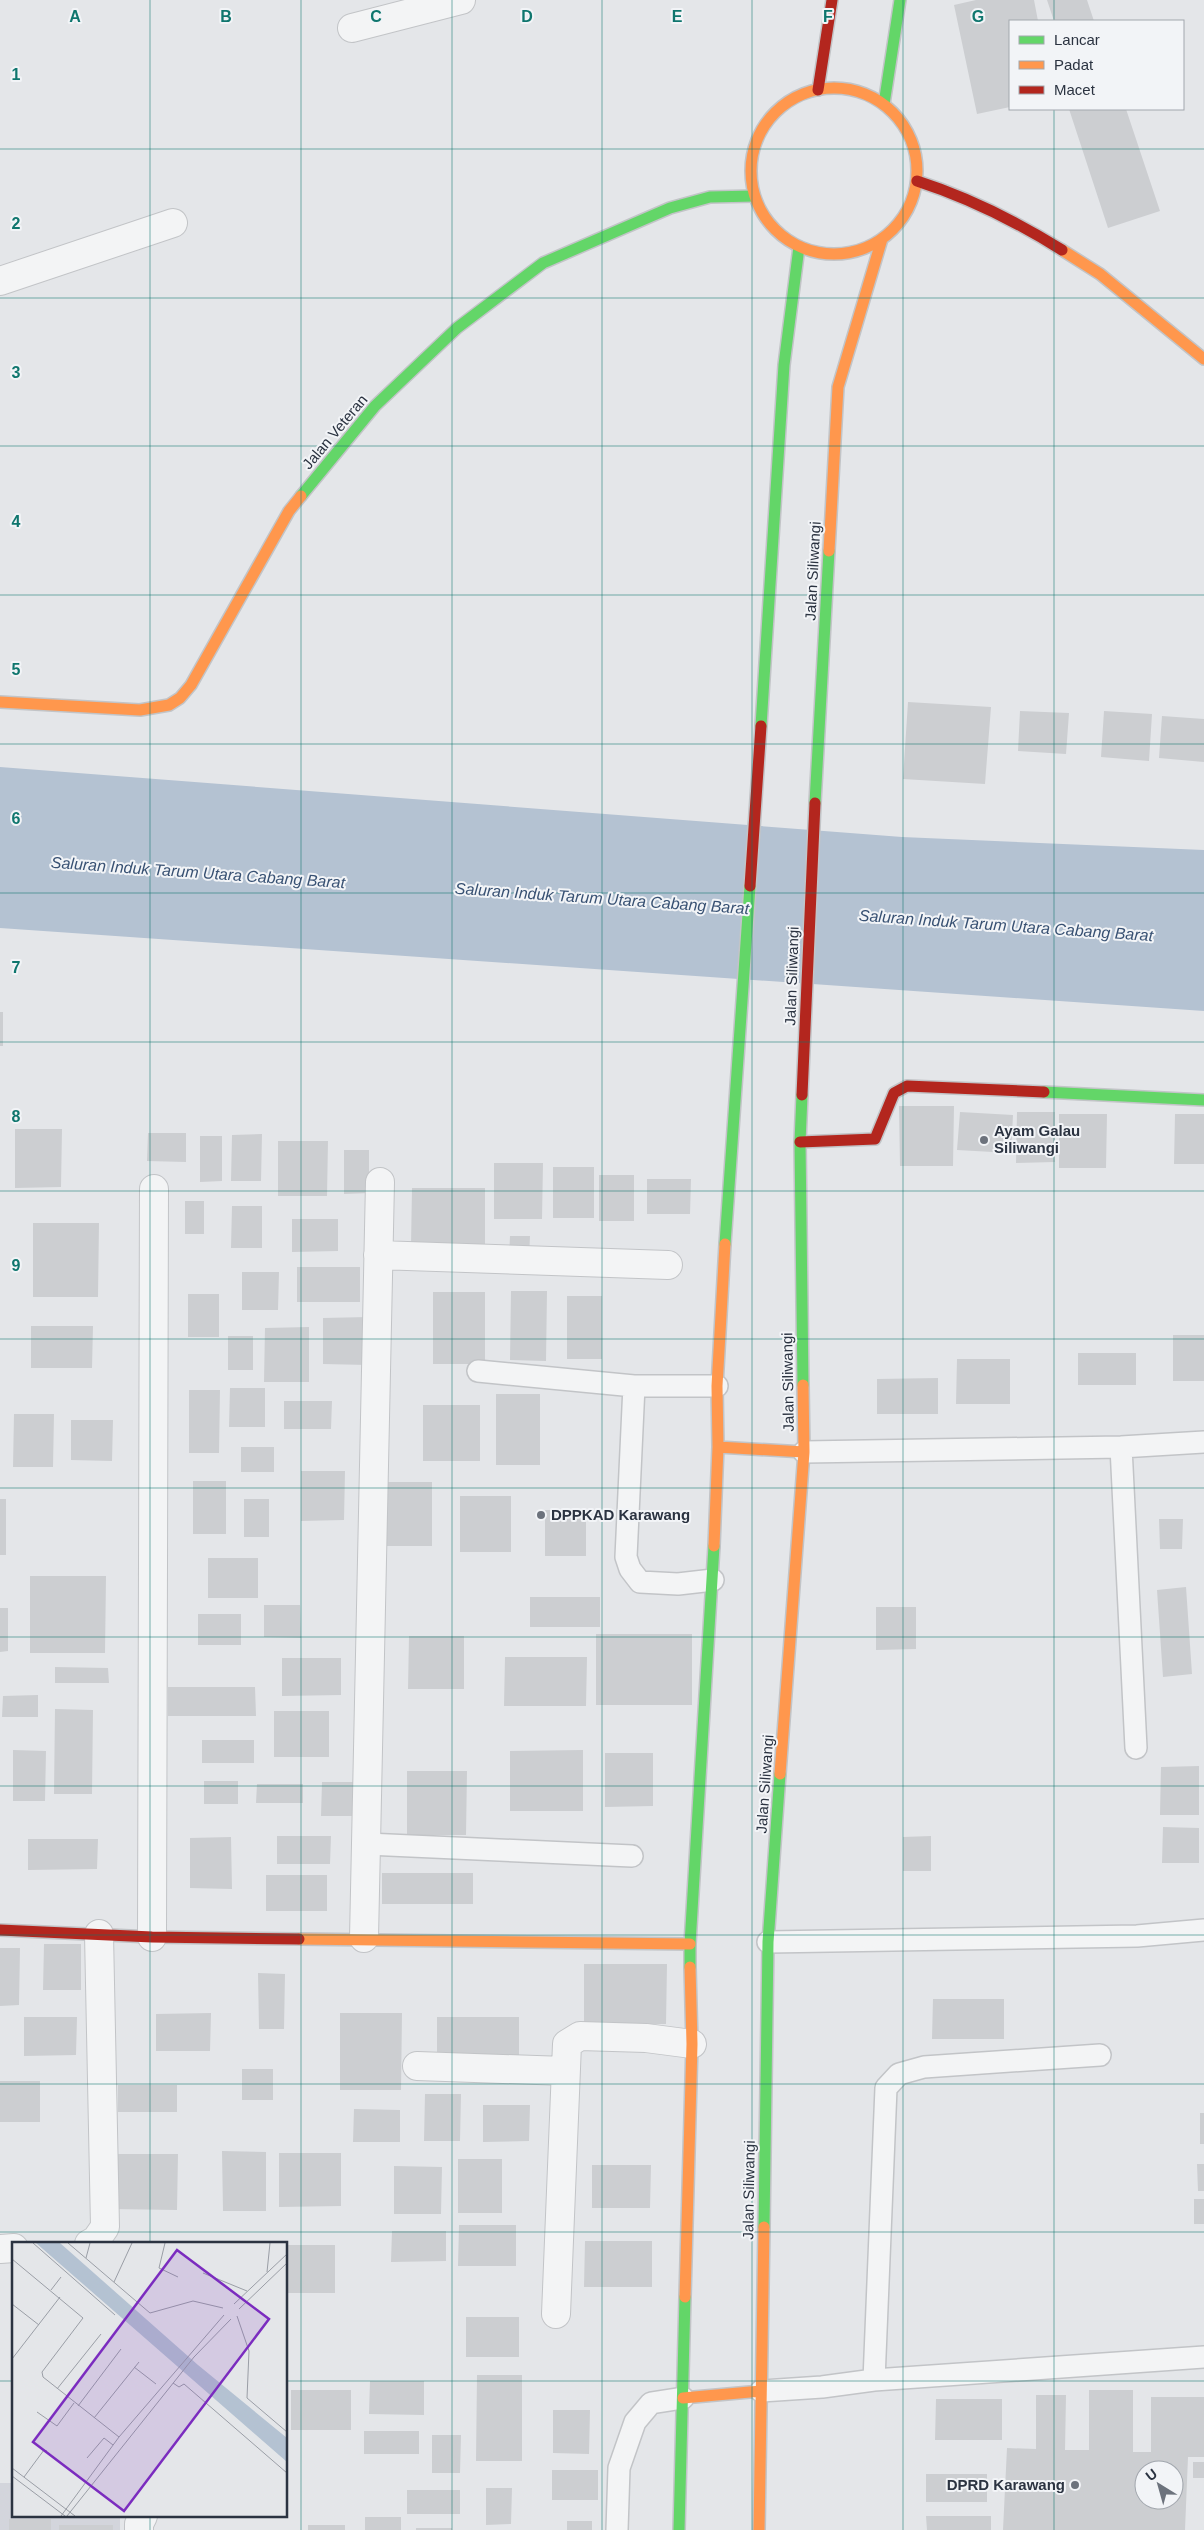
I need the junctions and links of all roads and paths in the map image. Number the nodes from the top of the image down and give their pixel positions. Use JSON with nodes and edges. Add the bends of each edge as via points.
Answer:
{"nodes":[{"id":1,"x":461,"y":0,"type":"edge"},
{"id":2,"x":832,"y":0,"type":"edge"},
{"id":3,"x":900,"y":0,"type":"edge"},
{"id":4,"x":352,"y":28,"type":"dead end"},
{"id":5,"x":818,"y":90,"type":"junction"},
{"id":6,"x":884,"y":104,"type":"junction"},
{"id":7,"x":917,"y":180,"type":"junction"},
{"id":8,"x":754,"y":196,"type":"junction"},
{"id":9,"x":173,"y":223,"type":"dead end"},
{"id":10,"x":882,"y":239,"type":"junction"},
{"id":11,"x":799,"y":247,"type":"junction"},
{"id":12,"x":0,"y":281,"type":"edge"},
{"id":13,"x":1204,"y":359,"type":"edge"},
{"id":14,"x":0,"y":702,"type":"edge"},
{"id":15,"x":1204,"y":1100,"type":"edge"},
{"id":16,"x":800,"y":1142,"type":"junction"},
{"id":17,"x":380,"y":1182,"type":"dead end"},
{"id":18,"x":154,"y":1189,"type":"dead end"},
{"id":19,"x":378,"y":1255,"type":"junction"},
{"id":20,"x":668,"y":1265,"type":"dead end"},
{"id":21,"x":478,"y":1371,"type":"dead end"},
{"id":22,"x":634,"y":1386,"type":"junction"},
{"id":23,"x":717,"y":1386,"type":"junction"},
{"id":24,"x":1204,"y":1442,"type":"edge"},
{"id":25,"x":718,"y":1447,"type":"junction"},
{"id":26,"x":1122,"y":1447,"type":"junction"},
{"id":27,"x":804,"y":1452,"type":"junction"},
{"id":28,"x":713,"y":1580,"type":"junction"},
{"id":29,"x":1136,"y":1748,"type":"dead end"},
{"id":30,"x":367,"y":1844,"type":"junction"},
{"id":31,"x":632,"y":1856,"type":"dead end"},
{"id":32,"x":0,"y":1930,"type":"edge"},
{"id":33,"x":1204,"y":1930,"type":"edge"},
{"id":34,"x":99,"y":1934,"type":"junction"},
{"id":35,"x":152,"y":1937,"type":"junction"},
{"id":36,"x":364,"y":1938,"type":"junction"},
{"id":37,"x":768,"y":1942,"type":"junction"},
{"id":38,"x":690,"y":1944,"type":"junction"},
{"id":39,"x":692,"y":2044,"type":"junction"},
{"id":40,"x":1100,"y":2055,"type":"dead end"},
{"id":41,"x":417,"y":2066,"type":"dead end"},
{"id":42,"x":565,"y":2071,"type":"junction"},
{"id":43,"x":92,"y":2242,"type":"edge"},
{"id":44,"x":556,"y":2314,"type":"dead end"},
{"id":45,"x":1204,"y":2357,"type":"edge"},
{"id":46,"x":874,"y":2380,"type":"junction"},
{"id":47,"x":761,"y":2391,"type":"junction"},
{"id":48,"x":683,"y":2398,"type":"junction"},
{"id":49,"x":142,"y":2518,"type":"edge"},
{"id":50,"x":139,"y":2530,"type":"edge"},
{"id":51,"x":617,"y":2530,"type":"edge"},
{"id":52,"x":679,"y":2530,"type":"edge"},
{"id":53,"x":759,"y":2530,"type":"edge"}],
"edges":[{"from":1,"to":4,"type":"street"},
{"from":2,"to":5,"type":"main road"},
{"from":3,"to":6,"type":"main road"},
{"from":5,"to":6,"type":"main road","via":[[853,90]]},
{"from":5,"to":8,"type":"main road","via":[[786,104],[762,129],[751,162]]},
{"from":6,"to":7,"type":"main road","via":[[897,116],[914,146]]},
{"from":7,"to":10,"type":"main road","via":[[906,213]]},
{"from":7,"to":13,"type":"main road","via":[[1014,220],[1100,274]]},
{"from":8,"to":11,"type":"main road","via":[[772,226]]},
{"from":8,"to":14,"type":"main road","name":"Jalan Veteran","via":[[710,197],[670,208],[543,264],[457,328],[376,406],[289,511],[191,685],[180,698],[169,705],[140,710]]},
{"from":9,"to":12,"type":"street"},
{"from":10,"to":11,"type":"main road","via":[[867,248],[833,254]]},
{"from":10,"to":16,"type":"main road","name":"Jalan Siliwangi","via":[[838,387]]},
{"from":11,"to":23,"type":"main road","via":[[784,365]]},
{"from":15,"to":16,"type":"main road","via":[[907,1086],[894,1093],[875,1139]]},
{"from":16,"to":27,"type":"main road","name":"Jalan Siliwangi"},
{"from":17,"to":19,"type":"street"},
{"from":18,"to":35,"type":"street"},
{"from":19,"to":20,"type":"street"},
{"from":19,"to":30,"type":"street"},
{"from":21,"to":22,"type":"lane"},
{"from":22,"to":23,"type":"lane"},
{"from":22,"to":28,"type":"lane","via":[[626,1557],[630,1568],[640,1582],[678,1584]]},
{"from":23,"to":25,"type":"main road"},
{"from":24,"to":26,"type":"lane"},
{"from":25,"to":27,"type":"main road"},
{"from":25,"to":28,"type":"main road"},
{"from":26,"to":27,"type":"lane"},
{"from":26,"to":29,"type":"lane"},
{"from":27,"to":37,"type":"main road","name":"Jalan Siliwangi"},
{"from":28,"to":38,"type":"main road"},
{"from":30,"to":31,"type":"lane"},
{"from":30,"to":36,"type":"street"},
{"from":32,"to":34,"type":"main road"},
{"from":33,"to":37,"type":"lane","via":[[1137,1936]]},
{"from":34,"to":35,"type":"main road"},
{"from":34,"to":43,"type":"street","via":[[105,2227]]},
{"from":35,"to":36,"type":"main road"},
{"from":36,"to":38,"type":"main road"},
{"from":37,"to":47,"type":"main road","name":"Jalan Siliwangi"},
{"from":38,"to":39,"type":"main road"},
{"from":39,"to":42,"type":"street","via":[[646,2038],[580,2036],[568,2044]]},
{"from":39,"to":48,"type":"main road"},
{"from":40,"to":46,"type":"lane","via":[[924,2067],[900,2074],[886,2088]]},
{"from":41,"to":42,"type":"street"},
{"from":42,"to":44,"type":"street"},
{"from":45,"to":46,"type":"lane"},
{"from":46,"to":47,"type":"lane"},
{"from":47,"to":48,"type":"main road"},
{"from":47,"to":53,"type":"main road","name":"Jalan Siliwangi"},
{"from":48,"to":51,"type":"lane","via":[[651,2403],[635,2422],[619,2468]]},
{"from":48,"to":52,"type":"main road"},
{"from":49,"to":50,"type":"street"}]}
